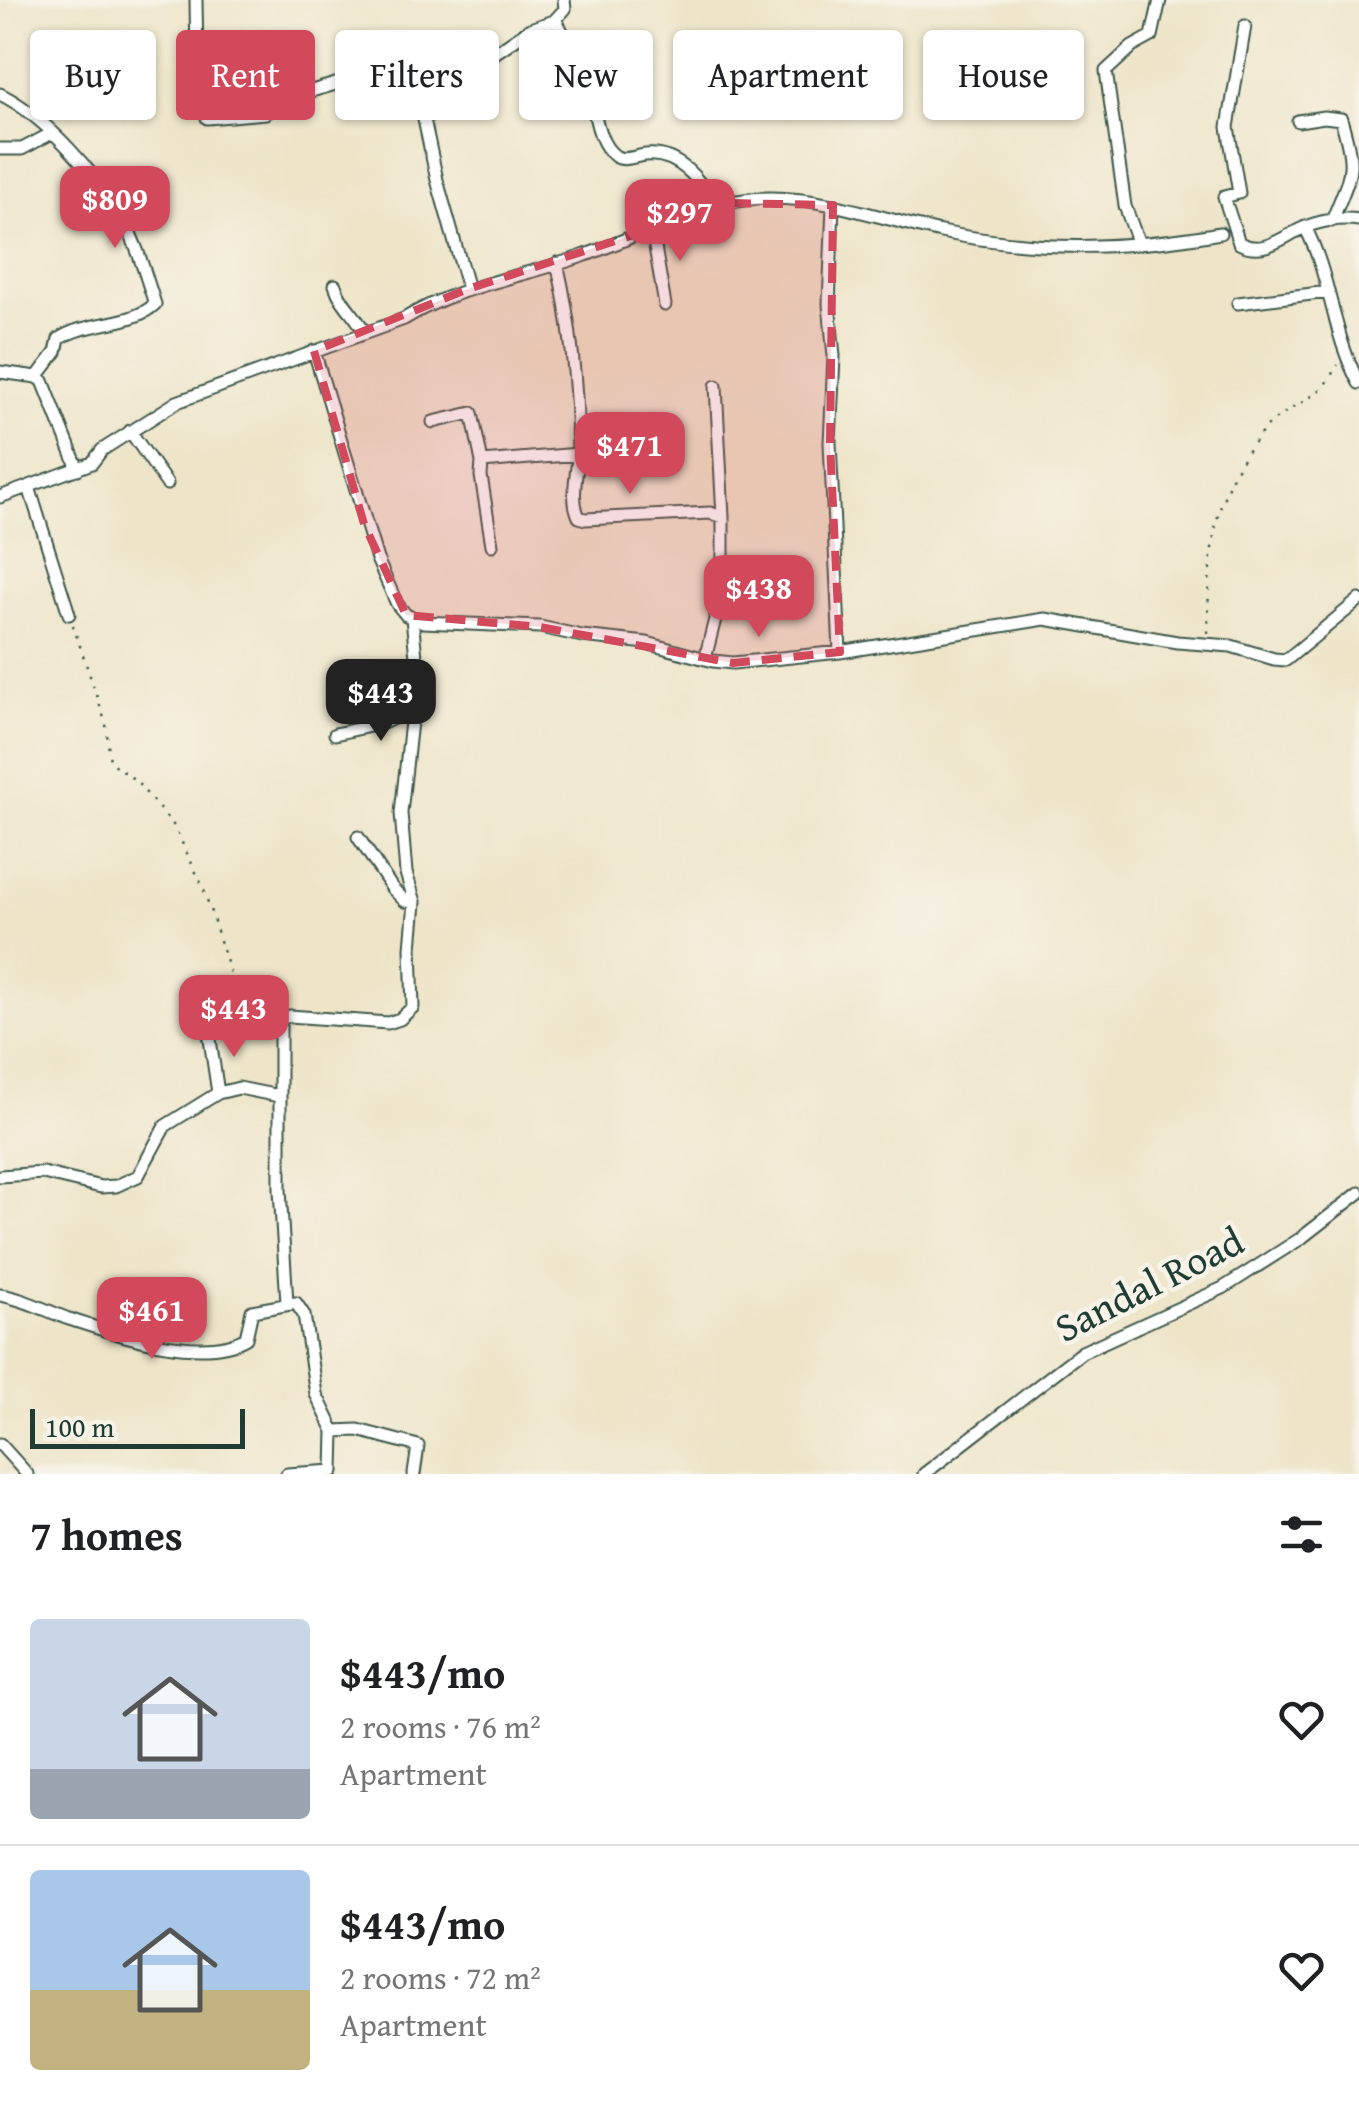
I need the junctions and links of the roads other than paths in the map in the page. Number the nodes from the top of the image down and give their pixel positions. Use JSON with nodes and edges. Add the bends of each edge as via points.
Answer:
{"nodes":[{"id":1,"x":196,"y":0,"type":"edge"},
{"id":2,"x":564,"y":0,"type":"edge"},
{"id":3,"x":1160,"y":0,"type":"edge"},
{"id":4,"x":556,"y":20,"type":"junction"},
{"id":5,"x":1245,"y":26,"type":"dead end"},
{"id":6,"x":499,"y":50,"type":"edge"},
{"id":7,"x":335,"y":84,"type":"edge"},
{"id":8,"x":0,"y":94,"type":"edge"},
{"id":9,"x":426,"y":120,"type":"edge"},
{"id":10,"x":1298,"y":122,"type":"dead end"},
{"id":11,"x":52,"y":133,"type":"junction"},
{"id":12,"x":0,"y":149,"type":"edge"},
{"id":13,"x":833,"y":205,"type":"junction"},
{"id":14,"x":717,"y":207,"type":"junction"},
{"id":15,"x":1359,"y":220,"type":"edge"},
{"id":16,"x":1332,"y":221,"type":"junction"},
{"id":17,"x":1305,"y":227,"type":"junction"},
{"id":18,"x":652,"y":230,"type":"junction"},
{"id":19,"x":1220,"y":233,"type":"dead end"},
{"id":20,"x":1138,"y":244,"type":"junction"},
{"id":21,"x":557,"y":263,"type":"junction"},
{"id":22,"x":336,"y":285,"type":"dead end"},
{"id":23,"x":468,"y":290,"type":"junction"},
{"id":24,"x":1328,"y":292,"type":"junction"},
{"id":25,"x":1238,"y":303,"type":"dead end"},
{"id":26,"x":665,"y":305,"type":"dead end"},
{"id":27,"x":365,"y":333,"type":"junction"},
{"id":28,"x":314,"y":352,"type":"junction"},
{"id":29,"x":0,"y":372,"type":"edge"},
{"id":30,"x":37,"y":376,"type":"junction"},
{"id":31,"x":1359,"y":383,"type":"edge"},
{"id":32,"x":716,"y":386,"type":"dead end"},
{"id":33,"x":432,"y":422,"type":"dead end"},
{"id":34,"x":130,"y":431,"type":"junction"},
{"id":35,"x":579,"y":454,"type":"junction"},
{"id":36,"x":482,"y":462,"type":"junction"},
{"id":37,"x":78,"y":469,"type":"junction"},
{"id":38,"x":168,"y":484,"type":"dead end"},
{"id":39,"x":29,"y":487,"type":"junction"},
{"id":40,"x":0,"y":497,"type":"edge"},
{"id":41,"x":723,"y":517,"type":"junction"},
{"id":42,"x":492,"y":545,"type":"dead end"},
{"id":43,"x":1359,"y":600,"type":"edge"},
{"id":44,"x":69,"y":614,"type":"road end"},
{"id":45,"x":412,"y":618,"type":"junction"},
{"id":46,"x":840,"y":652,"type":"junction"},
{"id":47,"x":705,"y":659,"type":"junction"},
{"id":48,"x":412,"y":709,"type":"junction"},
{"id":49,"x":336,"y":734,"type":"dead end"},
{"id":50,"x":358,"y":838,"type":"dead end"},
{"id":51,"x":416,"y":902,"type":"junction"},
{"id":52,"x":209,"y":1033,"type":"dead end"},
{"id":53,"x":218,"y":1094,"type":"junction"},
{"id":54,"x":279,"y":1096,"type":"junction"},
{"id":55,"x":0,"y":1176,"type":"edge"},
{"id":56,"x":1359,"y":1193,"type":"edge"},
{"id":57,"x":0,"y":1296,"type":"edge"},
{"id":58,"x":286,"y":1303,"type":"junction"},
{"id":59,"x":334,"y":1431,"type":"junction"},
{"id":60,"x":0,"y":1444,"type":"edge"},
{"id":61,"x":27,"y":1474,"type":"edge"},
{"id":62,"x":287,"y":1474,"type":"edge"},
{"id":63,"x":414,"y":1474,"type":"edge"},
{"id":64,"x":924,"y":1474,"type":"edge"}],
"edges":[{"from":1,"to":7,"type":"street","via":[[202,106],[210,120],[266,113],[291,96]]},
{"from":2,"to":4,"type":"street","via":[[566,9]]},
{"from":3,"to":20,"type":"street","via":[[1152,36],[1106,71],[1125,206]]},
{"from":4,"to":6,"type":"street"},
{"from":4,"to":14,"type":"street","via":[[614,155],[672,160],[698,178]]},
{"from":5,"to":17,"type":"street","via":[[1228,127],[1239,193],[1224,197],[1239,243],[1250,248]]},
{"from":8,"to":11,"type":"street"},
{"from":9,"to":23,"type":"street"},
{"from":10,"to":16,"type":"street","via":[[1341,119],[1352,174]]},
{"from":11,"to":12,"type":"street","via":[[22,149]]},
{"from":11,"to":30,"type":"street","via":[[120,216],[155,304],[66,334]]},
{"from":13,"to":14,"type":"street","via":[[773,198]]},
{"from":13,"to":20,"type":"street","via":[[1038,248]]},
{"from":13,"to":46,"type":"street","via":[[830,443]]},
{"from":14,"to":18,"type":"street"},
{"from":15,"to":16,"type":"street"},
{"from":16,"to":17,"type":"street"},
{"from":17,"to":24,"type":"street"},
{"from":18,"to":21,"type":"street"},
{"from":18,"to":26,"type":"street"},
{"from":19,"to":20,"type":"street"},
{"from":21,"to":23,"type":"street"},
{"from":21,"to":35,"type":"street"},
{"from":22,"to":27,"type":"street"},
{"from":23,"to":27,"type":"street"},
{"from":24,"to":25,"type":"street"},
{"from":24,"to":31,"type":"street","via":[[1344,356]]},
{"from":27,"to":28,"type":"street"},
{"from":28,"to":34,"type":"street","via":[[177,402]]},
{"from":28,"to":45,"type":"street","via":[[364,524],[397,604]]},
{"from":29,"to":30,"type":"street"},
{"from":30,"to":37,"type":"street"},
{"from":32,"to":41,"type":"street"},
{"from":33,"to":36,"type":"street","via":[[472,413]]},
{"from":34,"to":37,"type":"street"},
{"from":34,"to":38,"type":"street"},
{"from":35,"to":36,"type":"street"},
{"from":35,"to":41,"type":"street","via":[[578,517]]},
{"from":36,"to":42,"type":"street"},
{"from":37,"to":39,"type":"street"},
{"from":39,"to":40,"type":"street"},
{"from":39,"to":44,"type":"street"},
{"from":41,"to":47,"type":"street","via":[[720,599]]},
{"from":43,"to":46,"type":"street","via":[[1286,660],[1045,620]]},
{"from":45,"to":47,"type":"street","via":[[540,627],[647,642]]},
{"from":45,"to":48,"type":"street"},
{"from":46,"to":47,"type":"street"},
{"from":48,"to":49,"type":"street"},
{"from":48,"to":51,"type":"street","via":[[401,813],[406,873]]},
{"from":50,"to":51,"type":"street","via":[[399,896]]},
{"from":51,"to":54,"type":"street","via":[[409,1013],[388,1023],[281,1018]]},
{"from":52,"to":53,"type":"street"},
{"from":53,"to":54,"type":"street","via":[[239,1088]]},
{"from":53,"to":55,"type":"street","via":[[165,1126],[130,1182],[101,1187],[43,1173]]},
{"from":54,"to":58,"type":"street"},
{"from":56,"to":64,"type":"street","name":"Sandal Road","via":[[1223,1288],[1082,1352]]},
{"from":57,"to":58,"type":"street","via":[[148,1341],[212,1348],[246,1338],[252,1312]]},
{"from":58,"to":59,"type":"street","via":[[303,1310],[316,1394]]},
{"from":59,"to":62,"type":"street","via":[[333,1470]]},
{"from":59,"to":63,"type":"street","via":[[358,1430],[418,1446]]},
{"from":60,"to":61,"type":"street"}]}
